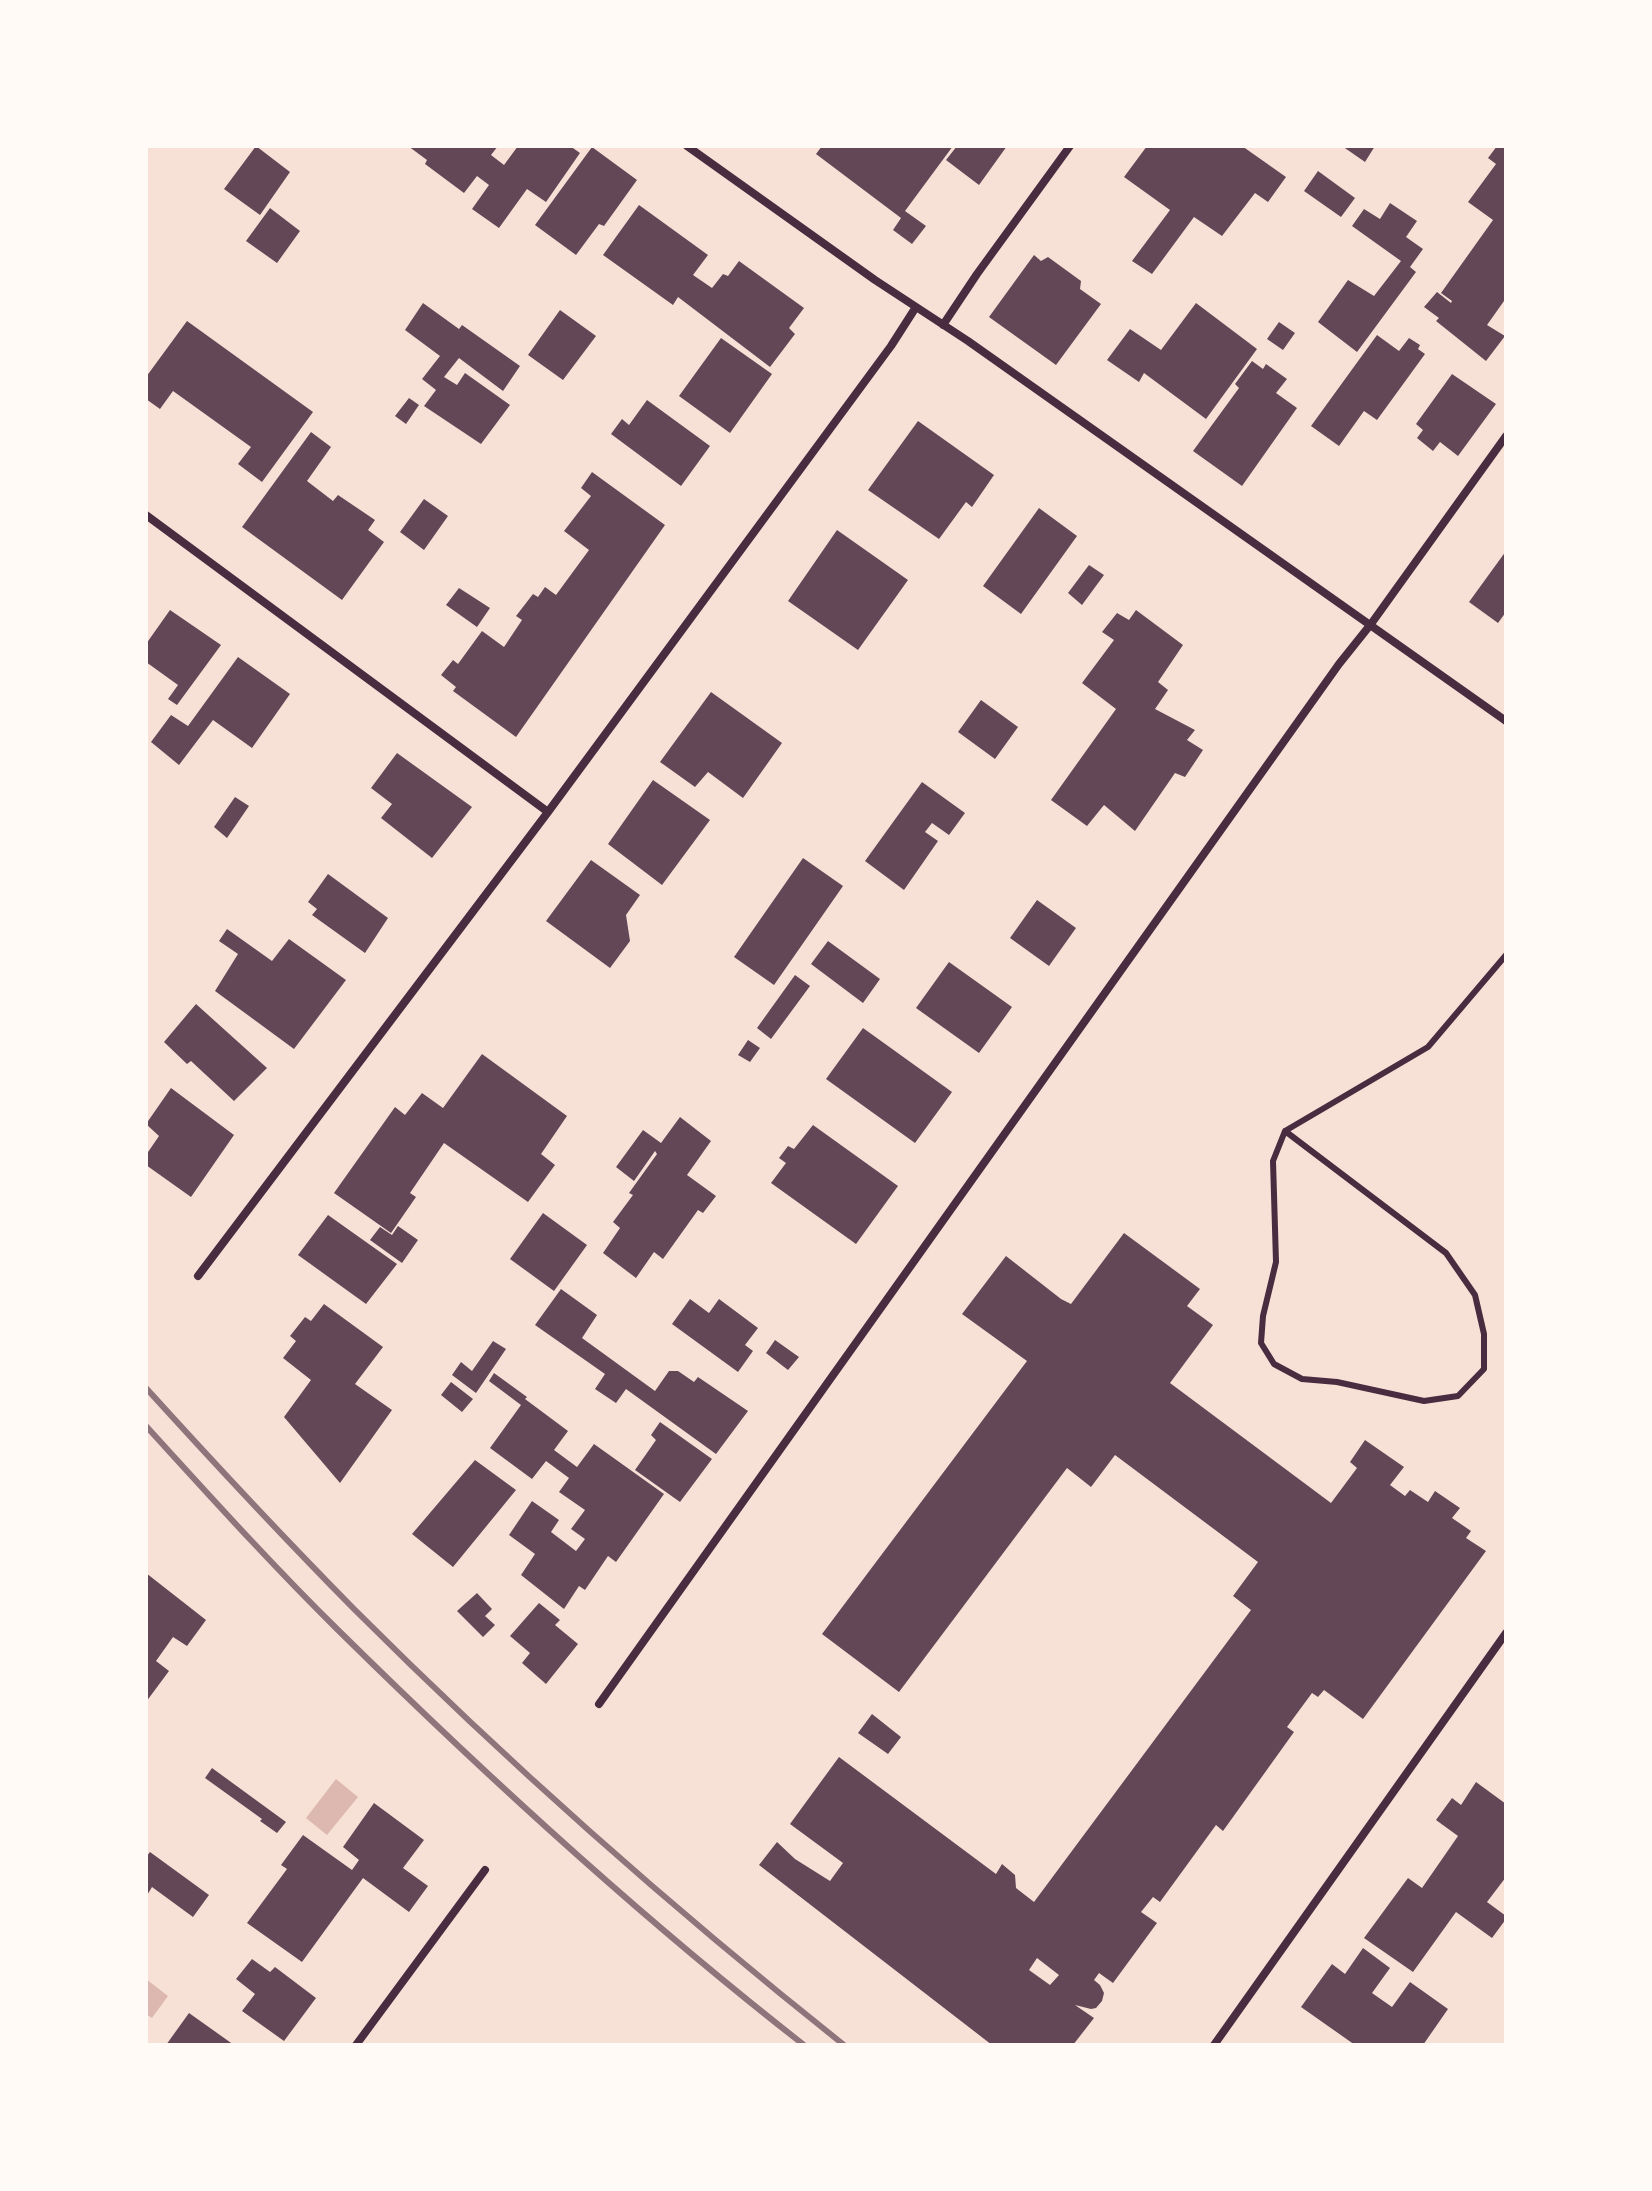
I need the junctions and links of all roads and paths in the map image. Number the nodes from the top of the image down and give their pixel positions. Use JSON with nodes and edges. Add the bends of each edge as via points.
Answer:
{"nodes":[{"id":1,"x":687,"y":146,"type":"edge"},
{"id":2,"x":1070,"y":146,"type":"edge"},
{"id":3,"x":916,"y":307,"type":"junction"},
{"id":4,"x":943,"y":325,"type":"junction"},
{"id":5,"x":1506,"y":436,"type":"edge"},
{"id":6,"x":146,"y":515,"type":"edge"},
{"id":7,"x":1371,"y":624,"type":"junction"},
{"id":8,"x":1506,"y":721,"type":"edge"},
{"id":9,"x":548,"y":812,"type":"junction"},
{"id":10,"x":1506,"y":955,"type":"edge"},
{"id":11,"x":1285,"y":1131,"type":"junction"},
{"id":12,"x":198,"y":1276,"type":"dead end"},
{"id":13,"x":1506,"y":1633,"type":"edge"},
{"id":14,"x":599,"y":1704,"type":"dead end"},
{"id":15,"x":485,"y":1870,"type":"dead end"},
{"id":16,"x":356,"y":2045,"type":"edge"},
{"id":17,"x":1214,"y":2045,"type":"edge"}],
"edges":[{"from":1,"to":3,"type":"street"},
{"from":2,"to":4,"type":"street"},
{"from":3,"to":4,"type":"street"},
{"from":3,"to":9,"type":"street"},
{"from":4,"to":7,"type":"street"},
{"from":5,"to":7,"type":"street"},
{"from":6,"to":9,"type":"street"},
{"from":7,"to":8,"type":"street"},
{"from":7,"to":14,"type":"street"},
{"from":9,"to":12,"type":"street"},
{"from":10,"to":11,"type":"lane","via":[[1428,1047]]},
{"from":11,"to":11,"type":"lane","via":[[1273,1161],[1276,1262],[1261,1343],[1274,1364],[1302,1379],[1424,1401],[1458,1396],[1484,1369],[1484,1334],[1475,1295],[1446,1253]]},
{"from":13,"to":17,"type":"street"},
{"from":15,"to":16,"type":"street"}]}
